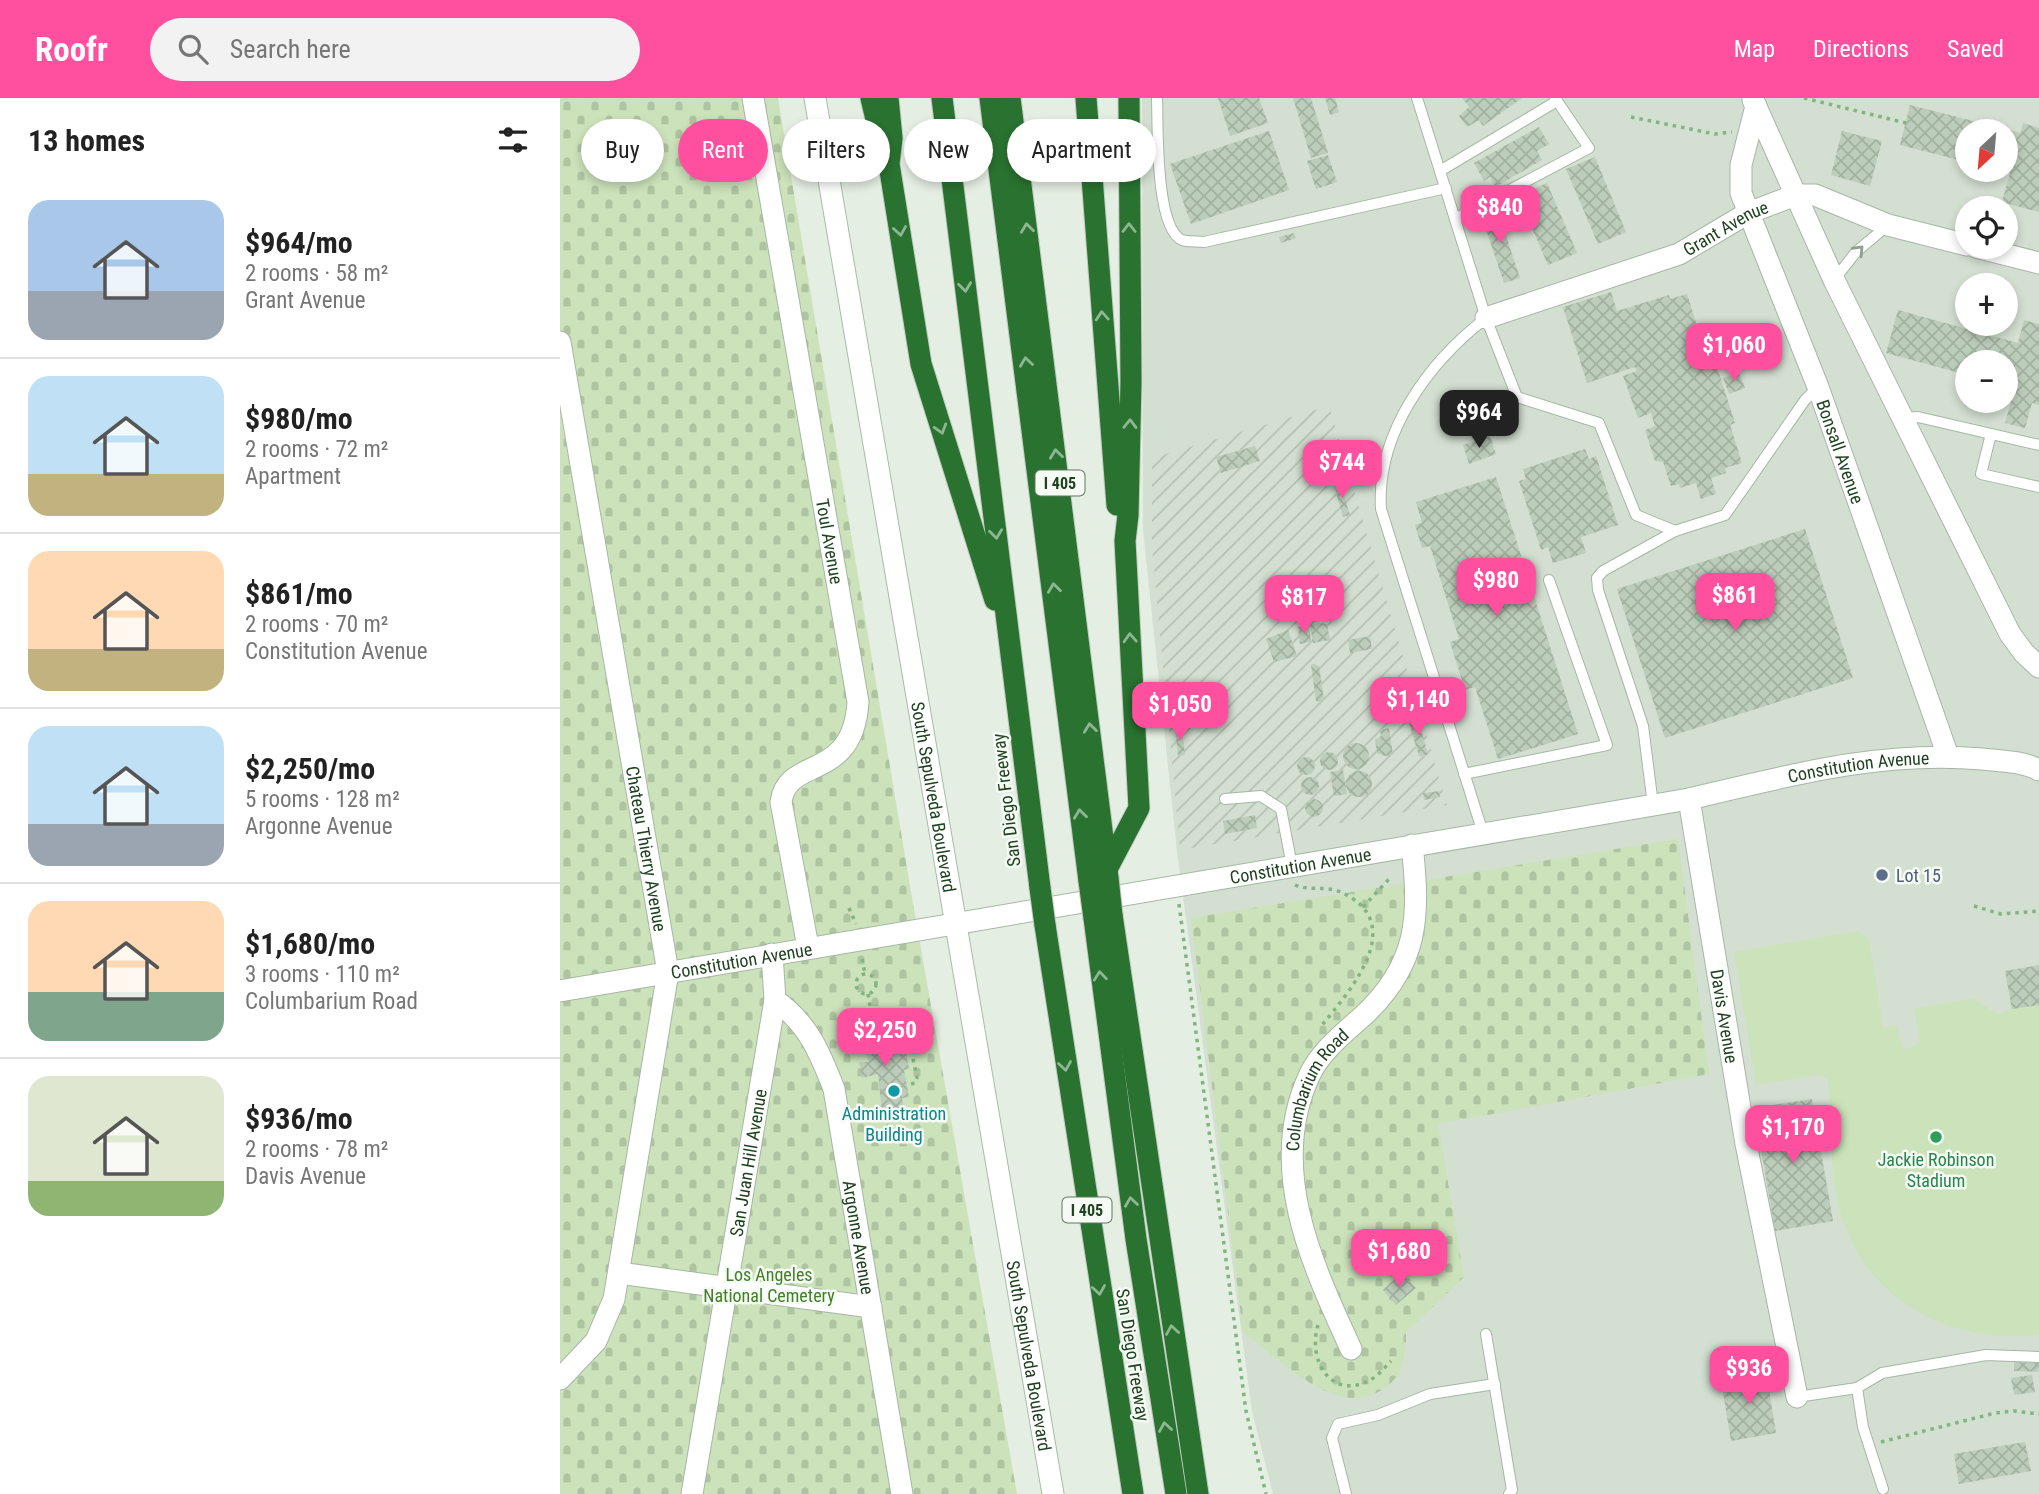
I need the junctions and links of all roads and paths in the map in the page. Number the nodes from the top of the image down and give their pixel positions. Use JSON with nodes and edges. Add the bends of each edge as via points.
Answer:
{"nodes":[{"id":1,"x":753,"y":98,"type":"edge"},
{"id":2,"x":815,"y":98,"type":"edge"},
{"id":3,"x":871,"y":98,"type":"edge"},
{"id":4,"x":888,"y":98,"type":"edge"},
{"id":5,"x":942,"y":98,"type":"edge"},
{"id":6,"x":990,"y":98,"type":"edge"},
{"id":7,"x":1010,"y":98,"type":"edge"},
{"id":8,"x":1086,"y":98,"type":"edge"},
{"id":9,"x":1129,"y":98,"type":"edge"},
{"id":10,"x":1157,"y":98,"type":"edge"},
{"id":11,"x":1417,"y":98,"type":"edge"},
{"id":12,"x":1804,"y":98,"type":"edge"},
{"id":13,"x":1556,"y":99,"type":"edge"},
{"id":14,"x":1754,"y":102,"type":"edge"},
{"id":15,"x":1631,"y":117,"type":"dead end"},
{"id":16,"x":875,"y":119,"type":"edge"},
{"id":17,"x":1906,"y":123,"type":"dead end"},
{"id":18,"x":1734,"y":132,"type":"dead end"},
{"id":19,"x":890,"y":155,"type":"edge"},
{"id":20,"x":890,"y":170,"type":"edge"},
{"id":21,"x":1440,"y":171,"type":"junction"},
{"id":22,"x":1446,"y":188,"type":"junction"},
{"id":23,"x":1796,"y":195,"type":"junction"},
{"id":24,"x":1748,"y":213,"type":"junction"},
{"id":25,"x":1455,"y":219,"type":"junction"},
{"id":26,"x":1888,"y":225,"type":"junction"},
{"id":27,"x":1955,"y":242,"type":"edge"},
{"id":28,"x":2018,"y":258,"type":"edge"},
{"id":29,"x":2039,"y":263,"type":"edge"},
{"id":30,"x":1834,"y":279,"type":"junction"},
{"id":31,"x":1486,"y":318,"type":"junction"},
{"id":32,"x":560,"y":342,"type":"edge"},
{"id":33,"x":1818,"y":387,"type":"junction"},
{"id":34,"x":1903,"y":418,"type":"junction"},
{"id":35,"x":1991,"y":434,"type":"junction"},
{"id":36,"x":2039,"y":444,"type":"edge"},
{"id":37,"x":2039,"y":487,"type":"edge"},
{"id":38,"x":1675,"y":531,"type":"junction"},
{"id":39,"x":1125,"y":541,"type":"junction"},
{"id":40,"x":1549,"y":580,"type":"dead end"},
{"id":41,"x":1012,"y":655,"type":"junction"},
{"id":42,"x":2039,"y":667,"type":"edge"},
{"id":43,"x":1948,"y":756,"type":"junction"},
{"id":44,"x":2039,"y":770,"type":"edge"},
{"id":45,"x":1464,"y":774,"type":"junction"},
{"id":46,"x":1225,"y":799,"type":"dead end"},
{"id":47,"x":1689,"y":799,"type":"junction"},
{"id":48,"x":1653,"y":805,"type":"junction"},
{"id":49,"x":1483,"y":833,"type":"junction"},
{"id":50,"x":1412,"y":845,"type":"junction"},
{"id":51,"x":1291,"y":872,"type":"junction"},
{"id":52,"x":1101,"y":876,"type":"junction"},
{"id":53,"x":1390,"y":878,"type":"dead end"},
{"id":54,"x":1176,"y":885,"type":"junction"},
{"id":55,"x":1974,"y":906,"type":"dead end"},
{"id":56,"x":1363,"y":908,"type":"junction"},
{"id":57,"x":2039,"y":911,"type":"edge"},
{"id":58,"x":1103,"y":917,"type":"junction"},
{"id":59,"x":956,"y":922,"type":"junction"},
{"id":60,"x":808,"y":947,"type":"junction"},
{"id":61,"x":772,"y":954,"type":"junction"},
{"id":62,"x":668,"y":972,"type":"junction"},
{"id":63,"x":560,"y":990,"type":"edge"},
{"id":64,"x":868,"y":994,"type":"junction"},
{"id":65,"x":775,"y":1000,"type":"junction"},
{"id":66,"x":871,"y":1010,"type":"junction"},
{"id":67,"x":872,"y":1018,"type":"dead end"},
{"id":68,"x":1319,"y":1038,"type":"dead end"},
{"id":69,"x":907,"y":1085,"type":"dead end"},
{"id":70,"x":619,"y":1273,"type":"junction"},
{"id":71,"x":725,"y":1289,"type":"junction"},
{"id":72,"x":871,"y":1307,"type":"junction"},
{"id":73,"x":1320,"y":1319,"type":"dead end"},
{"id":74,"x":1486,"y":1334,"type":"dead end"},
{"id":75,"x":1351,"y":1349,"type":"dead end"},
{"id":76,"x":2039,"y":1357,"type":"edge"},
{"id":77,"x":1391,"y":1361,"type":"dead end"},
{"id":78,"x":560,"y":1378,"type":"edge"},
{"id":79,"x":1494,"y":1384,"type":"junction"},
{"id":80,"x":1857,"y":1388,"type":"junction"},
{"id":81,"x":1797,"y":1397,"type":"joint"},
{"id":82,"x":2039,"y":1414,"type":"edge"},
{"id":83,"x":1869,"y":1446,"type":"junction"},
{"id":84,"x":1883,"y":1489,"type":"dead end"},
{"id":85,"x":692,"y":1494,"type":"edge"},
{"id":86,"x":902,"y":1494,"type":"edge"},
{"id":87,"x":1053,"y":1494,"type":"edge"},
{"id":88,"x":1133,"y":1494,"type":"edge"},
{"id":89,"x":1176,"y":1494,"type":"edge"},
{"id":90,"x":1198,"y":1494,"type":"edge"},
{"id":91,"x":1266,"y":1494,"type":"edge"},
{"id":92,"x":1346,"y":1494,"type":"edge"},
{"id":93,"x":1509,"y":1494,"type":"edge"}],
"edges":[{"from":1,"to":60,"type":"street","name":"Toul Avenue","via":[[858,702],[852,736],[841,752],[788,780],[782,790]]},
{"from":2,"to":59,"type":"street","name":"South Sepulveda Boulevard"},
{"from":3,"to":16,"type":"highway"},
{"from":4,"to":19,"type":"highway"},
{"from":5,"to":41,"type":"highway","name":"San Diego Freeway","number":"I 405","one_way":true},
{"from":52,"to":6,"type":"highway","one_way":true},
{"from":52,"to":7,"type":"highway","number":"I 405","one_way":true},
{"from":39,"to":8,"type":"highway","one_way":true,"via":[[1118,516]]},
{"from":39,"to":9,"type":"highway","one_way":true,"via":[[1131,382]]},
{"from":10,"to":22,"type":"lane","via":[[1160,184],[1172,231],[1182,240],[1204,242]]},
{"from":11,"to":21,"type":"lane"},
{"from":12,"to":17,"type":"path"},
{"from":13,"to":21,"type":"lane"},
{"from":13,"to":25,"type":"lane","via":[[1589,148]]},
{"from":14,"to":23,"type":"street","name":"Bonsall Avenue"},
{"from":14,"to":24,"type":"street","name":"Bonsall Avenue","via":[[1741,165],[1741,193]]},
{"from":15,"to":18,"type":"path","via":[[1715,134]]},
{"from":20,"to":41,"type":"highway","one_way":true,"via":[[921,364]]},
{"from":21,"to":22,"type":"lane"},
{"from":22,"to":25,"type":"lane"},
{"from":23,"to":24,"type":"street","name":"Grant Avenue"},
{"from":23,"to":26,"type":"street","via":[[1815,195]]},
{"from":23,"to":30,"type":"street","name":"Bonsall Avenue"},
{"from":24,"to":31,"type":"street","name":"Grant Avenue","via":[[1679,254]]},
{"from":24,"to":33,"type":"street","name":"Bonsall Avenue"},
{"from":25,"to":31,"type":"lane"},
{"from":26,"to":27,"type":"street"},
{"from":30,"to":26,"type":"lane","one_way":true,"via":[[1856,252]]},
{"from":28,"to":29,"type":"street"},
{"from":30,"to":34,"type":"street","name":"Bonsall Avenue"},
{"from":31,"to":38,"type":"lane","via":[[1517,397],[1599,423],[1636,515]]},
{"from":31,"to":45,"type":"lane","via":[[1456,341],[1405,409],[1379,486],[1381,509]]},
{"from":32,"to":62,"type":"street","name":"Chateau Thierry Avenue"},
{"from":33,"to":38,"type":"lane","via":[[1725,515]]},
{"from":33,"to":43,"type":"street","name":"Bonsall Avenue"},
{"from":34,"to":35,"type":"lane","via":[[1918,416]]},
{"from":34,"to":42,"type":"street","name":"Bonsall Avenue","via":[[2010,634]]},
{"from":35,"to":36,"type":"lane"},
{"from":35,"to":37,"type":"lane","via":[[1981,474]]},
{"from":38,"to":48,"type":"lane","via":[[1597,578],[1643,726]]},
{"from":52,"to":39,"type":"highway","one_way":true,"via":[[1139,808]]},
{"from":40,"to":45,"type":"lane","via":[[1607,745]]},
{"from":41,"to":88,"type":"highway","name":"San Diego Freeway","number":"I 405","one_way":true,"bridge":true,"via":[[1045,925]]},
{"from":43,"to":44,"type":"street","name":"Constitution Avenue","via":[[2026,763]]},
{"from":43,"to":47,"type":"street","name":"Constitution Avenue","via":[[1845,764]]},
{"from":45,"to":49,"type":"lane"},
{"from":46,"to":51,"type":"lane","via":[[1261,796],[1281,809]]},
{"from":47,"to":48,"type":"street","name":"Constitution Avenue"},
{"from":47,"to":81,"type":"street","name":"Davis Avenue","via":[[1746,1144]]},
{"from":48,"to":49,"type":"street","name":"Constitution Avenue"},
{"from":49,"to":50,"type":"street","name":"Constitution Avenue"},
{"from":50,"to":51,"type":"street","name":"Constitution Avenue"},
{"from":50,"to":75,"type":"street","name":"Columbarium Road","via":[[1416,887],[1412,941],[1390,984],[1310,1073],[1295,1123],[1293,1195],[1324,1292]]},
{"from":51,"to":54,"type":"street","name":"Constitution Avenue"},
{"from":51,"to":56,"type":"path","via":[[1299,888],[1335,890]]},
{"from":52,"to":58,"type":"highway","number":"I 405","bridge":true},
{"from":53,"to":56,"type":"path"},
{"from":54,"to":59,"type":"street","name":"Constitution Avenue"},
{"from":54,"to":91,"type":"path","via":[[1244,1398]]},
{"from":55,"to":57,"type":"path","via":[[2001,914]]},
{"from":56,"to":68,"type":"path","via":[[1372,928],[1367,965],[1321,1026]]},
{"from":89,"to":58,"type":"highway","one_way":true,"via":[[1136,1238]]},
{"from":90,"to":58,"type":"highway","number":"I 405","one_way":true},
{"from":59,"to":60,"type":"street","name":"Constitution Avenue"},
{"from":59,"to":87,"type":"street","name":"South Sepulveda Boulevard"},
{"from":60,"to":61,"type":"street","name":"Constitution Avenue"},
{"from":61,"to":62,"type":"street","name":"Constitution Avenue"},
{"from":61,"to":65,"type":"street","name":"San Juan Hill Avenue"},
{"from":62,"to":63,"type":"street","name":"Constitution Avenue"},
{"from":62,"to":70,"type":"street","name":"Chateau Thierry Avenue"},
{"from":64,"to":64,"type":"path","via":[[856,986],[865,974],[877,984]]},
{"from":64,"to":66,"type":"path"},
{"from":65,"to":71,"type":"street","name":"San Juan Hill Avenue"},
{"from":65,"to":72,"type":"street","name":"Argonne Avenue","via":[[794,1013],[811,1035],[834,1089]]},
{"from":66,"to":67,"type":"path"},
{"from":66,"to":69,"type":"path","via":[[886,1009],[905,1021],[917,1081]]},
{"from":70,"to":71,"type":"street"},
{"from":70,"to":78,"type":"street","name":"Chateau Thierry Avenue","via":[[608,1320],[596,1341]]},
{"from":71,"to":72,"type":"street"},
{"from":71,"to":85,"type":"street","name":"San Juan Hill Avenue"},
{"from":72,"to":86,"type":"street","name":"Argonne Avenue"},
{"from":73,"to":77,"type":"path","via":[[1313,1348],[1315,1361],[1338,1382],[1369,1381]]},
{"from":74,"to":79,"type":"lane"},
{"from":76,"to":80,"type":"lane","via":[[1986,1355],[1882,1373]]},
{"from":79,"to":92,"type":"lane","via":[[1430,1394],[1378,1415],[1338,1423],[1332,1438]]},
{"from":79,"to":93,"type":"lane","via":[[1512,1490]]},
{"from":80,"to":81,"type":"lane"},
{"from":80,"to":83,"type":"lane"},
{"from":82,"to":83,"type":"path","via":[[1995,1413]]},
{"from":83,"to":84,"type":"lane"}]}
